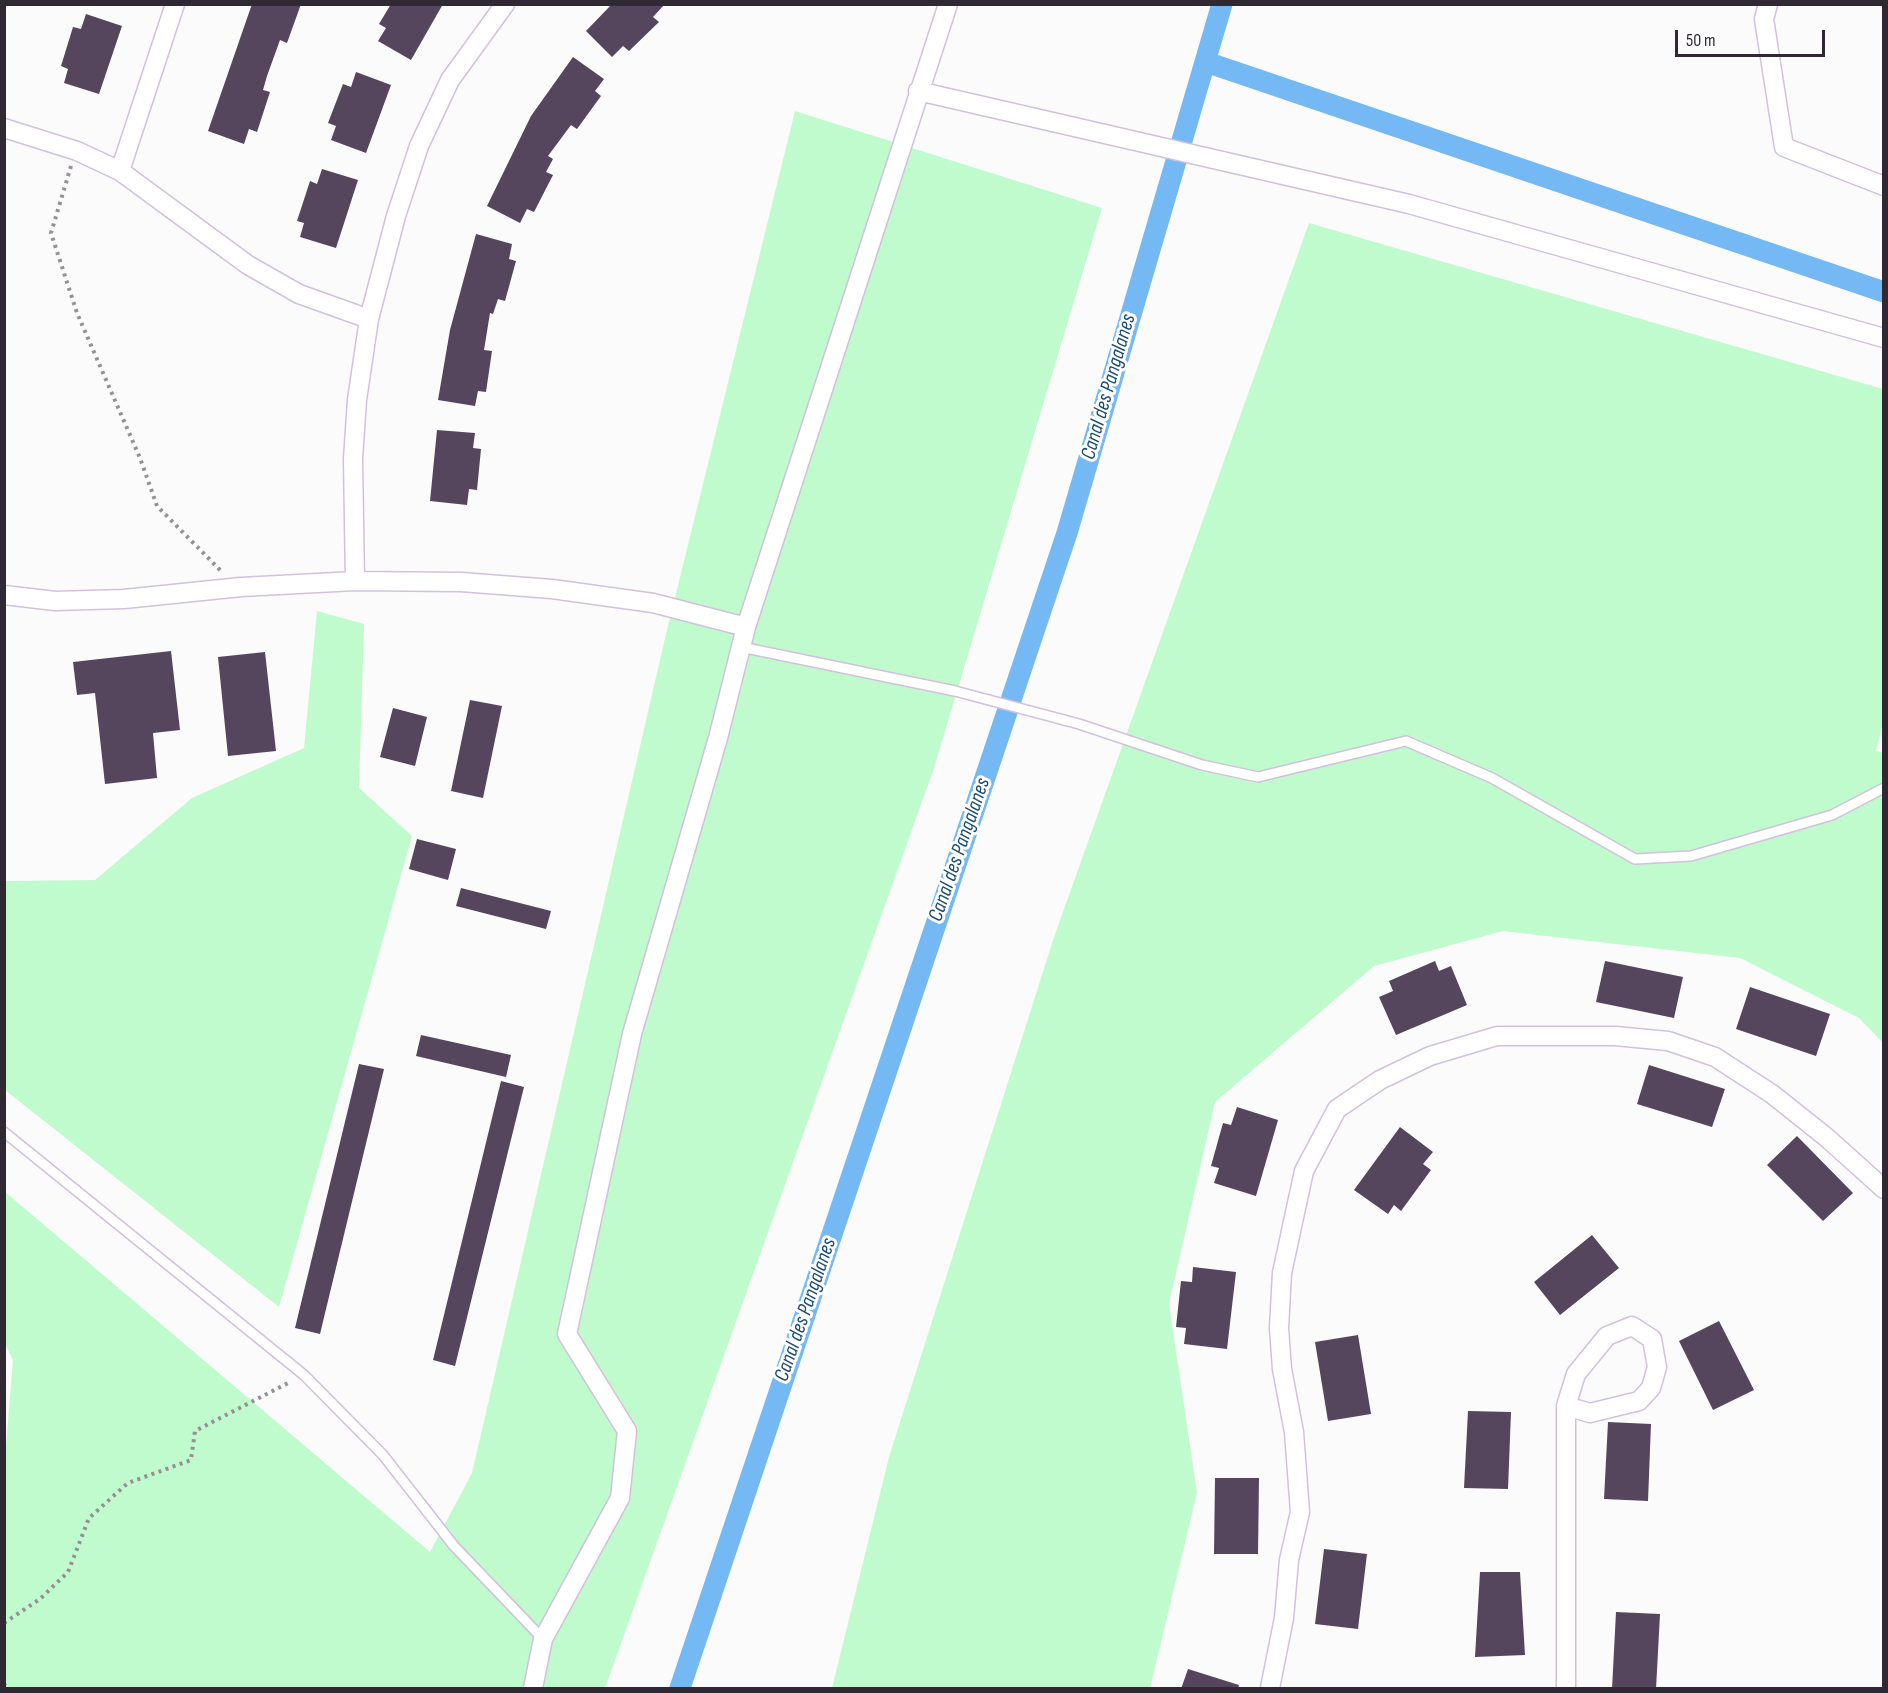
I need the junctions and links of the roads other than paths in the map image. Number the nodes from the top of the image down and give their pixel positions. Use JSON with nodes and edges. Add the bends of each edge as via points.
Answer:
{"nodes":[{"id":1,"x":175,"y":4,"type":"edge"},
{"id":2,"x":505,"y":4,"type":"edge"},
{"id":3,"x":948,"y":4,"type":"edge"},
{"id":4,"x":1768,"y":4,"type":"edge"},
{"id":5,"x":918,"y":91,"type":"junction"},
{"id":6,"x":4,"y":128,"type":"edge"},
{"id":7,"x":120,"y":171,"type":"junction"},
{"id":8,"x":1884,"y":186,"type":"edge"},
{"id":9,"x":369,"y":319,"type":"junction"},
{"id":10,"x":1884,"y":338,"type":"edge"},
{"id":11,"x":355,"y":581,"type":"junction"},
{"id":12,"x":4,"y":595,"type":"edge"},
{"id":13,"x":746,"y":627,"type":"junction"},
{"id":14,"x":741,"y":647,"type":"junction"},
{"id":15,"x":1884,"y":788,"type":"edge"},
{"id":16,"x":4,"y":1132,"type":"edge"},
{"id":17,"x":1884,"y":1189,"type":"edge"},
{"id":18,"x":1566,"y":1406,"type":"junction"},
{"id":19,"x":543,"y":1639,"type":"junction"},
{"id":20,"x":533,"y":1689,"type":"edge"},
{"id":21,"x":1270,"y":1689,"type":"edge"},
{"id":22,"x":1566,"y":1689,"type":"edge"}],
"edges":[{"from":1,"to":7,"type":"street"},
{"from":2,"to":9,"type":"street","via":[[450,80],[419,146]]},
{"from":3,"to":5,"type":"street"},
{"from":4,"to":8,"type":"street","via":[[1764,19],[1784,147]]},
{"from":5,"to":10,"type":"street","via":[[1409,204]]},
{"from":5,"to":13,"type":"street"},
{"from":6,"to":7,"type":"street","via":[[77,151]]},
{"from":7,"to":9,"type":"street","via":[[248,265],[299,294]]},
{"from":9,"to":11,"type":"street","via":[[353,459]]},
{"from":11,"to":12,"type":"street","via":[[124,599],[55,601]]},
{"from":11,"to":13,"type":"street","via":[[461,582],[552,589],[653,603]]},
{"from":13,"to":14,"type":"street"},
{"from":14,"to":15,"type":"lane","via":[[955,691],[1079,724],[1202,765],[1258,777],[1406,741],[1492,778],[1635,859],[1691,856],[1832,815]]},
{"from":14,"to":19,"type":"street","via":[[632,1034],[567,1334],[627,1431],[620,1498]]},
{"from":16,"to":19,"type":"lane","via":[[304,1375],[383,1455],[454,1545]]},
{"from":17,"to":21,"type":"street","via":[[1772,1094],[1715,1057],[1668,1041],[1615,1036],[1497,1036],[1430,1056],[1380,1080],[1337,1109],[1304,1171],[1282,1273],[1282,1369],[1294,1432],[1300,1512]]},
{"from":18,"to":18,"type":"street","via":[[1576,1374],[1606,1336],[1632,1326],[1652,1339],[1657,1367],[1651,1388],[1639,1401],[1590,1413]]},
{"from":18,"to":22,"type":"street"},
{"from":19,"to":20,"type":"street"}]}
